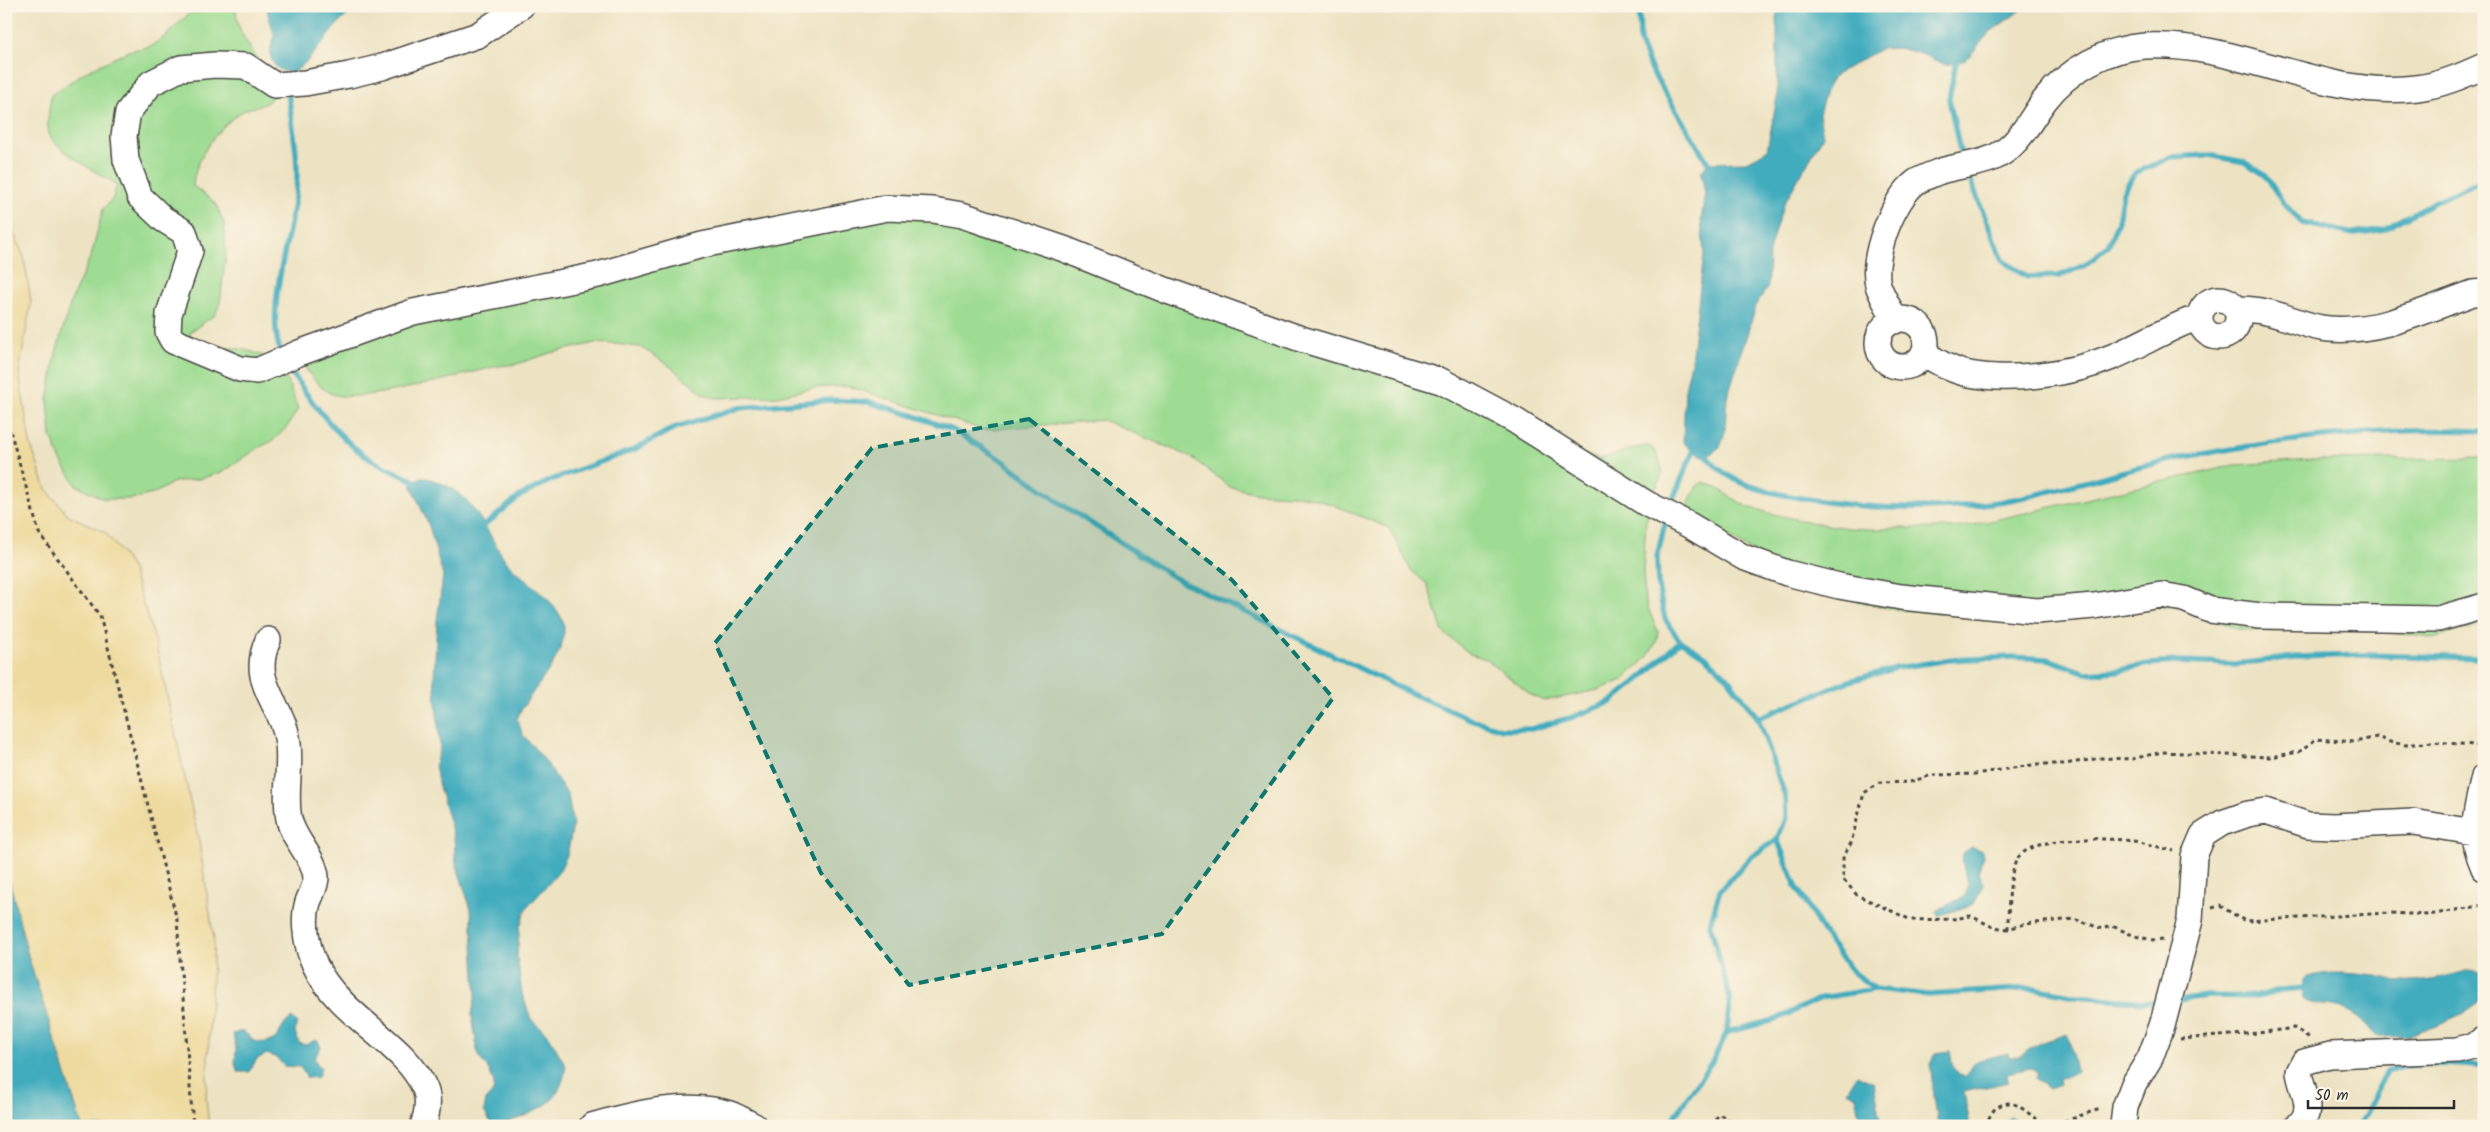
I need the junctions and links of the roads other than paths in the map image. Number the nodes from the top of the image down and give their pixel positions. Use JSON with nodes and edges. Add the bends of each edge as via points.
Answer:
{"nodes":[{"id":1,"x":520,"y":6,"type":"edge"},
{"id":2,"x":2484,"y":66,"type":"edge"},
{"id":3,"x":2484,"y":292,"type":"edge"},
{"id":4,"x":1895,"y":321,"type":"junction"},
{"id":5,"x":1924,"y":354,"type":"junction"},
{"id":6,"x":2484,"y":606,"type":"edge"},
{"id":7,"x":268,"y":640,"type":"dead end"},
{"id":8,"x":2484,"y":777,"type":"edge"},
{"id":9,"x":2473,"y":832,"type":"junction"},
{"id":10,"x":2484,"y":868,"type":"edge"},
{"id":11,"x":2484,"y":1039,"type":"edge"},
{"id":12,"x":2124,"y":1120,"type":"edge"},
{"id":13,"x":424,"y":1126,"type":"edge"},
{"id":14,"x":592,"y":1126,"type":"edge"},
{"id":15,"x":754,"y":1126,"type":"edge"},
{"id":16,"x":2297,"y":1126,"type":"edge"}],
"edges":[{"from":1,"to":6,"type":"lane","via":[[478,35],[382,68],[305,83],[274,85],[246,66],[215,65],[181,68],[151,83],[128,112],[124,136],[126,160],[140,197],[184,232],[190,251],[169,314],[168,332],[172,341],[240,369],[257,371],[412,312],[598,275],[702,245],[887,208],[933,210],[962,215],[1064,249],[1301,339],[1440,381],[1514,420],[1647,504],[1743,557],[1787,573],[1911,598],[2037,611],[2162,595],[2184,599],[2210,610],[2261,616],[2438,619]]},
{"from":2,"to":4,"type":"lane","via":[[2448,82],[2425,87],[2373,90],[2335,84],[2246,58],[2196,49],[2144,46],[2106,54],[2073,72],[2046,99],[2013,144],[1998,156],[1938,172],[1916,182],[1898,204],[1884,234],[1878,265],[1878,284]]},
{"from":3,"to":5,"type":"lane","via":[[2473,293],[2396,322],[2359,329],[2329,329],[2303,324],[2281,316],[2236,309],[2227,300],[2214,299],[2203,305],[2199,317],[2110,358],[2080,369],[2037,375],[1969,374],[1941,365]]},
{"from":4,"to":5,"type":"lane","via":[[1910,321],[1922,330]]},
{"from":4,"to":5,"type":"lane","via":[[1888,324],[1879,336],[1882,357],[1888,363],[1904,367],[1912,365]]},
{"from":7,"to":13,"type":"lane","via":[[261,666],[263,680],[286,731],[289,820],[316,877],[307,904],[306,935],[315,965],[332,992],[356,1018],[415,1070],[426,1090],[428,1109]]},
{"from":8,"to":9,"type":"lane"},
{"from":9,"to":10,"type":"lane"},
{"from":9,"to":12,"type":"lane","via":[[2413,822],[2308,825],[2266,811],[2222,823],[2202,835],[2194,856],[2188,927],[2159,1033],[2150,1058],[2134,1084]]},
{"from":11,"to":16,"type":"lane","via":[[2457,1050],[2321,1057],[2304,1062],[2299,1072],[2307,1108]]},
{"from":14,"to":15,"type":"lane","via":[[624,1116],[691,1108],[729,1113]]}]}
